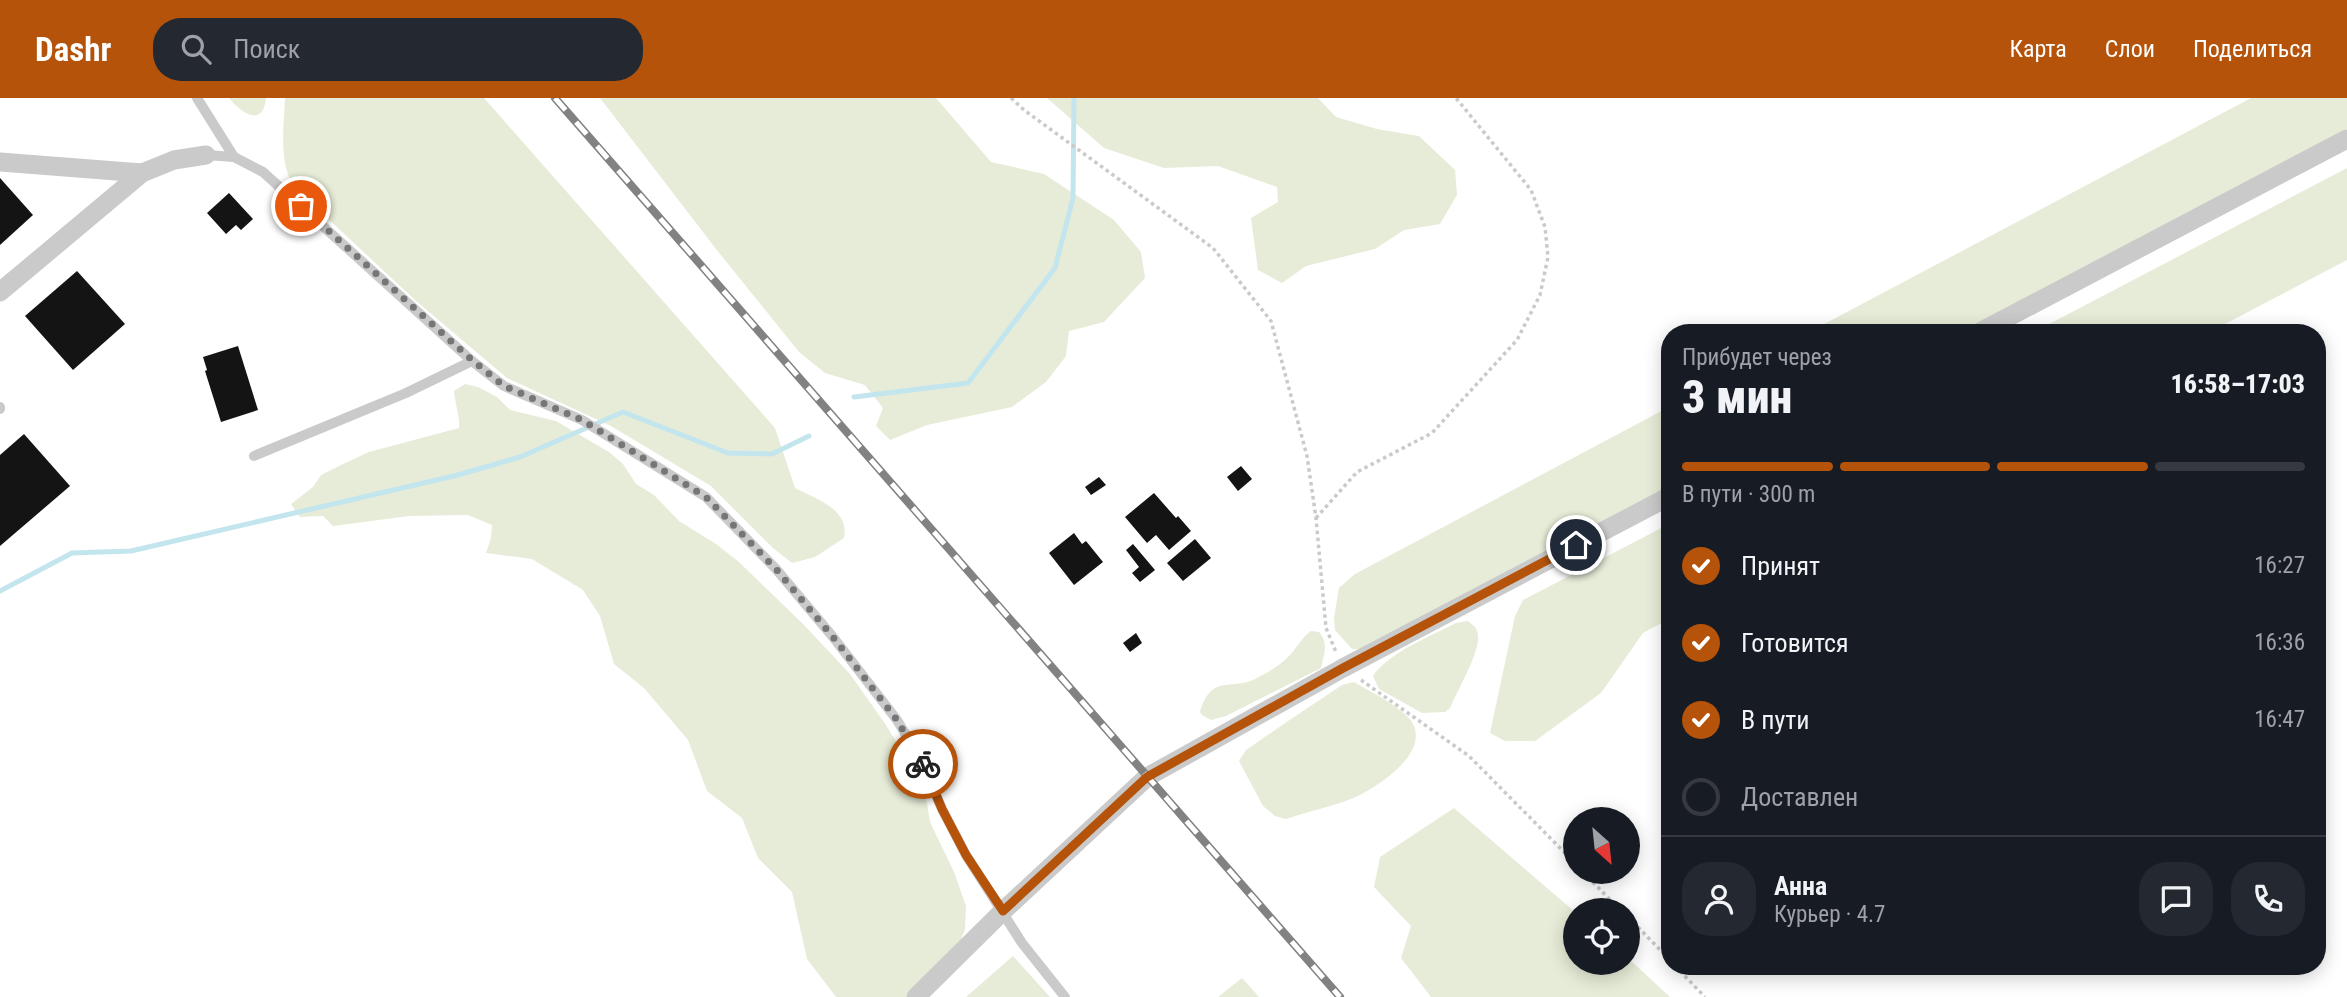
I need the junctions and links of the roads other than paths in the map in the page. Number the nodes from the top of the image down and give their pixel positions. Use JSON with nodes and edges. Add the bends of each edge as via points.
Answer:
{"nodes":[{"id":1,"x":197,"y":98,"type":"edge"},
{"id":2,"x":2347,"y":139,"type":"edge"},
{"id":3,"x":206,"y":155,"type":"joint"},
{"id":4,"x":234,"y":157,"type":"junction"},
{"id":5,"x":0,"y":162,"type":"edge"},
{"id":6,"x":142,"y":173,"type":"junction"},
{"id":7,"x":0,"y":292,"type":"edge"},
{"id":8,"x":1995,"y":324,"type":"edge"},
{"id":9,"x":472,"y":360,"type":"junction"},
{"id":10,"x":254,"y":456,"type":"dead end"},
{"id":11,"x":1661,"y":501,"type":"edge"},
{"id":12,"x":1003,"y":911,"type":"junction"},
{"id":13,"x":916,"y":997,"type":"edge"},
{"id":14,"x":1065,"y":997,"type":"edge"}],
"edges":[{"from":1,"to":4,"type":"lane"},
{"from":2,"to":8,"type":"street"},
{"from":3,"to":4,"type":"lane"},
{"from":3,"to":6,"type":"street","via":[[174,160]]},
{"from":4,"to":9,"type":"lane","via":[[263,172]]},
{"from":5,"to":6,"type":"street"},
{"from":6,"to":7,"type":"street"},
{"from":9,"to":10,"type":"lane","via":[[406,393]]},
{"from":9,"to":12,"type":"lane","via":[[504,386],[582,420],[706,497],[776,569],[897,720],[966,855]]},
{"from":11,"to":12,"type":"street","via":[[1147,777]]},
{"from":12,"to":13,"type":"street"},
{"from":12,"to":14,"type":"lane"}]}
